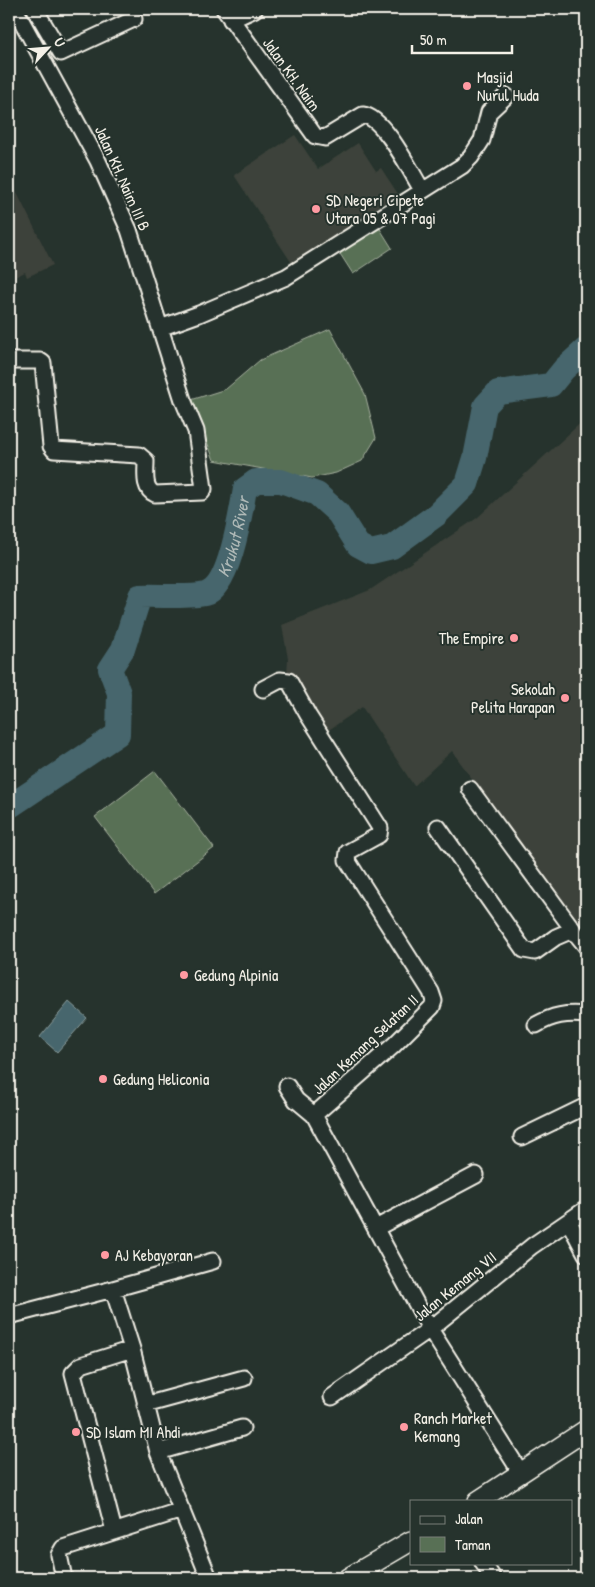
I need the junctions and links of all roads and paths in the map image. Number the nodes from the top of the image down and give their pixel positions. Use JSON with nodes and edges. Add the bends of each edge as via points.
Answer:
{"nodes":[{"id":1,"x":15,"y":9,"type":"edge"},
{"id":2,"x":36,"y":9,"type":"edge"},
{"id":3,"x":255,"y":9,"type":"edge"},
{"id":4,"x":227,"y":14,"type":"edge"},
{"id":5,"x":134,"y":19,"type":"dead end"},
{"id":6,"x":506,"y":96,"type":"dead end"},
{"id":7,"x":422,"y":190,"type":"junction"},
{"id":8,"x":160,"y":328,"type":"junction"},
{"id":9,"x":9,"y":361,"type":"edge"},
{"id":10,"x":263,"y":689,"type":"dead end"},
{"id":11,"x":470,"y":790,"type":"dead end"},
{"id":12,"x":438,"y":827,"type":"dead end"},
{"id":13,"x":582,"y":941,"type":"edge"},
{"id":14,"x":586,"y":1016,"type":"edge"},
{"id":15,"x":536,"y":1025,"type":"dead end"},
{"id":16,"x":288,"y":1086,"type":"dead end"},
{"id":17,"x":586,"y":1106,"type":"edge"},
{"id":18,"x":314,"y":1115,"type":"junction"},
{"id":19,"x":522,"y":1137,"type":"dead end"},
{"id":20,"x":476,"y":1175,"type":"dead end"},
{"id":21,"x":586,"y":1209,"type":"edge"},
{"id":22,"x":568,"y":1222,"type":"junction"},
{"id":23,"x":376,"y":1228,"type":"junction"},
{"id":24,"x":586,"y":1254,"type":"edge"},
{"id":25,"x":213,"y":1261,"type":"dead end"},
{"id":26,"x":113,"y":1289,"type":"junction"},
{"id":27,"x":9,"y":1316,"type":"edge"},
{"id":28,"x":430,"y":1329,"type":"junction"},
{"id":29,"x":132,"y":1349,"type":"junction"},
{"id":30,"x":244,"y":1378,"type":"dead end"},
{"id":31,"x":332,"y":1398,"type":"dead end"},
{"id":32,"x":145,"y":1406,"type":"junction"},
{"id":33,"x":242,"y":1428,"type":"dead end"},
{"id":34,"x":586,"y":1430,"type":"edge"},
{"id":35,"x":158,"y":1452,"type":"junction"},
{"id":36,"x":521,"y":1473,"type":"junction"},
{"id":37,"x":480,"y":1500,"type":"edge"},
{"id":38,"x":182,"y":1510,"type":"junction"},
{"id":39,"x":114,"y":1531,"type":"junction"},
{"id":40,"x":410,"y":1542,"type":"edge"},
{"id":41,"x":484,"y":1564,"type":"edge"},
{"id":42,"x":64,"y":1578,"type":"edge"},
{"id":43,"x":209,"y":1578,"type":"edge"},
{"id":44,"x":348,"y":1578,"type":"edge"},
{"id":45,"x":493,"y":1578,"type":"edge"}],
"edges":[{"from":1,"to":8,"type":"street","name":"Jalan KH. Naim III B","via":[[77,119],[115,195]]},
{"from":2,"to":5,"type":"street","via":[[60,53]]},
{"from":3,"to":4,"type":"street"},
{"from":4,"to":7,"type":"street","name":"Jalan KH. Naim","via":[[315,136],[325,138],[363,115],[369,115],[380,124]]},
{"from":6,"to":7,"type":"street","via":[[489,112],[482,140],[472,157]]},
{"from":7,"to":8,"type":"street","via":[[286,276]]},
{"from":8,"to":9,"type":"street","name":"Jalan KH. Naim III B","via":[[196,430],[204,490],[199,494],[149,492],[143,457],[54,450],[43,363]]},
{"from":10,"to":18,"type":"street","name":"Jalan Kemang Selatan II","via":[[280,680],[289,681],[380,828],[379,835],[348,852],[347,860],[434,1001],[432,1007],[394,1045]]},
{"from":11,"to":13,"type":"street"},
{"from":12,"to":13,"type":"street","via":[[524,950],[535,952],[566,932]]},
{"from":14,"to":15,"type":"street","via":[[567,1013]]},
{"from":16,"to":18,"type":"street","via":[[296,1100]]},
{"from":17,"to":19,"type":"street"},
{"from":18,"to":23,"type":"street","name":"Jalan Kemang Selatan II"},
{"from":20,"to":23,"type":"street"},
{"from":21,"to":22,"type":"street","name":"Jalan Kemang VII"},
{"from":22,"to":24,"type":"street"},
{"from":22,"to":28,"type":"street","name":"Jalan Kemang VII","via":[[532,1246]]},
{"from":23,"to":28,"type":"street","name":"Jalan Kemang Selatan II"},
{"from":25,"to":26,"type":"street"},
{"from":26,"to":27,"type":"street"},
{"from":26,"to":29,"type":"street"},
{"from":28,"to":31,"type":"street","name":"Jalan Kemang VII"},
{"from":28,"to":36,"type":"street","name":"Jalan Kemang Selatan II"},
{"from":29,"to":32,"type":"street"},
{"from":29,"to":39,"type":"street","via":[[81,1365],[73,1373]]},
{"from":30,"to":32,"type":"street"},
{"from":32,"to":35,"type":"street"},
{"from":33,"to":35,"type":"street"},
{"from":34,"to":36,"type":"street"},
{"from":35,"to":38,"type":"street"},
{"from":36,"to":37,"type":"street"},
{"from":38,"to":39,"type":"street"},
{"from":38,"to":43,"type":"street"},
{"from":39,"to":42,"type":"street","via":[[63,1548],[60,1552]]},
{"from":40,"to":44,"type":"street"},
{"from":41,"to":45,"type":"street"}]}
